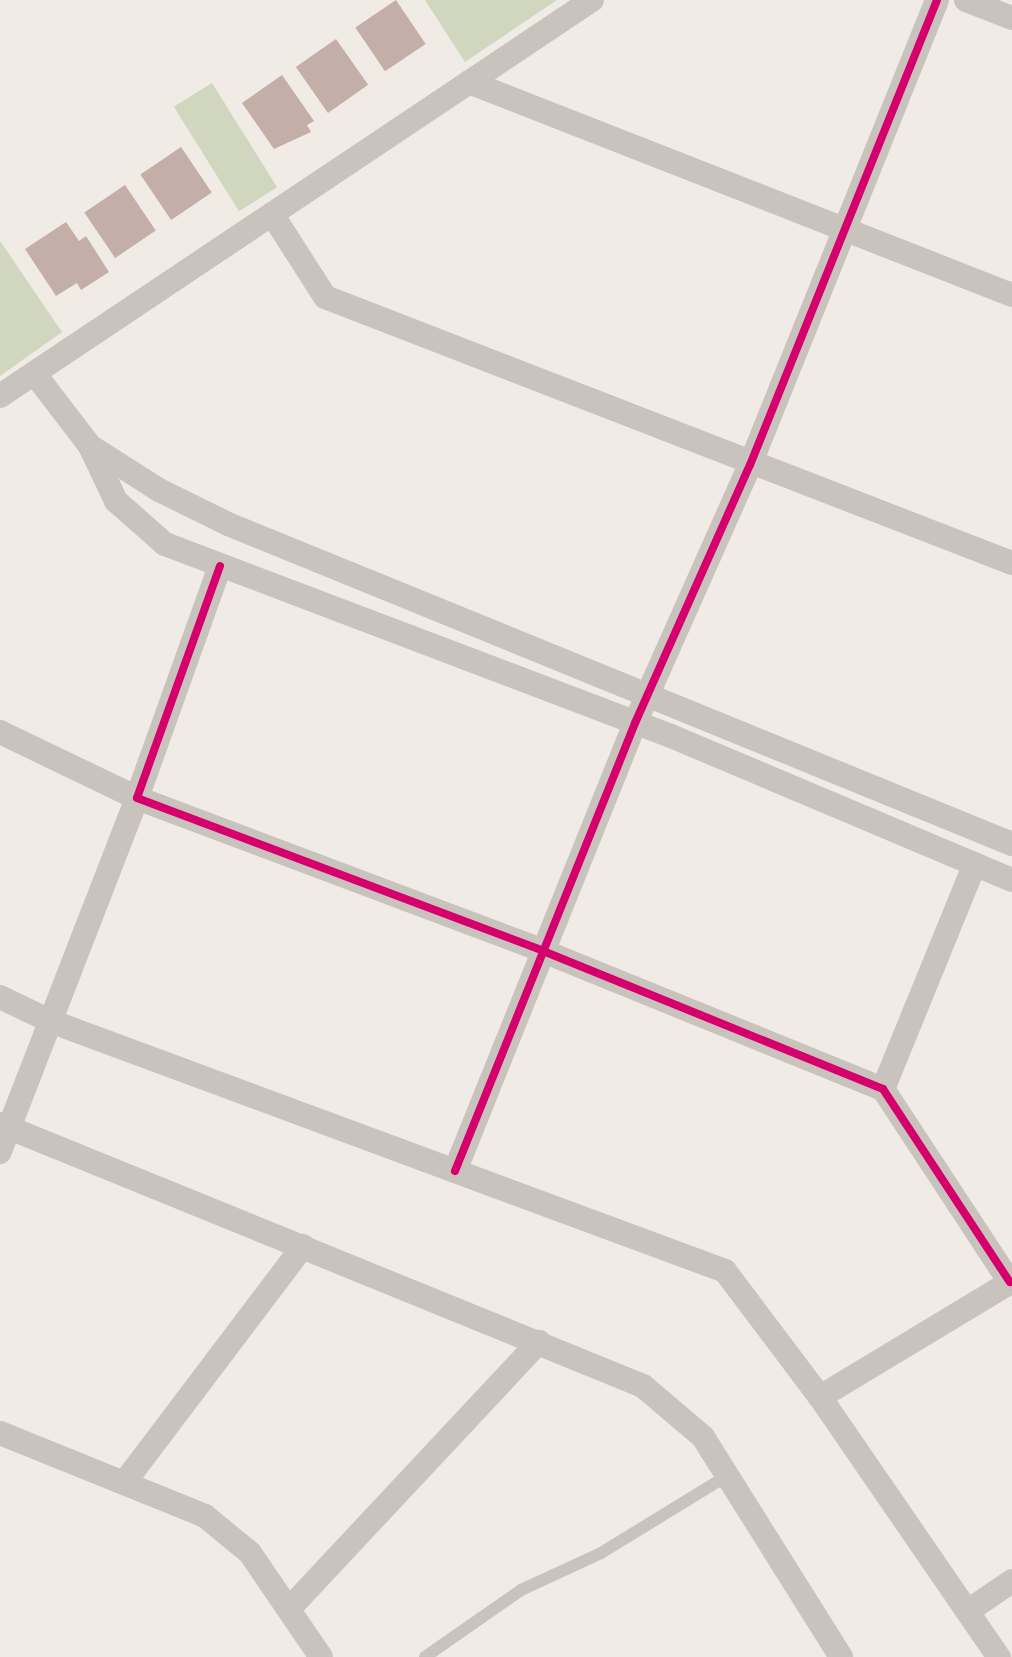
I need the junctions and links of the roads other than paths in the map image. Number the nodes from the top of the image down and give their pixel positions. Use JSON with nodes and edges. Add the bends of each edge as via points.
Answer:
{"nodes":[{"id":1,"x":592,"y":0,"type":"edge"},
{"id":2,"x":937,"y":0,"type":"edge"},
{"id":3,"x":966,"y":0,"type":"edge"},
{"id":4,"x":1012,"y":18,"type":"edge"},
{"id":5,"x":469,"y":82,"type":"junction"},
{"id":6,"x":272,"y":214,"type":"junction"},
{"id":7,"x":842,"y":227,"type":"junction"},
{"id":8,"x":1012,"y":295,"type":"edge"},
{"id":9,"x":34,"y":373,"type":"junction"},
{"id":10,"x":0,"y":396,"type":"edge"},
{"id":11,"x":90,"y":446,"type":"junction"},
{"id":12,"x":750,"y":465,"type":"junction"},
{"id":13,"x":1012,"y":563,"type":"edge"},
{"id":14,"x":220,"y":566,"type":"junction"},
{"id":15,"x":647,"y":696,"type":"junction"},
{"id":16,"x":635,"y":723,"type":"junction"},
{"id":17,"x":0,"y":732,"type":"edge"},
{"id":18,"x":137,"y":798,"type":"junction"},
{"id":19,"x":1012,"y":844,"type":"edge"},
{"id":20,"x":975,"y":864,"type":"junction"},
{"id":21,"x":1012,"y":880,"type":"edge"},
{"id":22,"x":543,"y":951,"type":"junction"},
{"id":23,"x":0,"y":997,"type":"edge"},
{"id":24,"x":50,"y":1021,"type":"junction"},
{"id":25,"x":883,"y":1089,"type":"junction"},
{"id":26,"x":5,"y":1126,"type":"edge"},
{"id":27,"x":0,"y":1152,"type":"edge"},
{"id":28,"x":455,"y":1171,"type":"junction"},
{"id":29,"x":303,"y":1246,"type":"junction"},
{"id":30,"x":1011,"y":1281,"type":"edge"},
{"id":31,"x":539,"y":1342,"type":"junction"},
{"id":32,"x":820,"y":1397,"type":"junction"},
{"id":33,"x":0,"y":1433,"type":"edge"},
{"id":34,"x":730,"y":1474,"type":"junction"},
{"id":35,"x":124,"y":1483,"type":"junction"},
{"id":36,"x":1012,"y":1581,"type":"edge"},
{"id":37,"x":289,"y":1609,"type":"junction"},
{"id":38,"x":968,"y":1611,"type":"junction"},
{"id":39,"x":321,"y":1657,"type":"edge"},
{"id":40,"x":425,"y":1657,"type":"edge"},
{"id":41,"x":841,"y":1657,"type":"edge"},
{"id":42,"x":999,"y":1657,"type":"edge"}],
"edges":[{"from":1,"to":5,"type":"street"},
{"from":2,"to":7,"type":"street"},
{"from":3,"to":4,"type":"street"},
{"from":5,"to":6,"type":"street"},
{"from":5,"to":7,"type":"street"},
{"from":6,"to":9,"type":"street"},
{"from":6,"to":12,"type":"street","via":[[325,297]]},
{"from":7,"to":8,"type":"street"},
{"from":7,"to":12,"type":"street"},
{"from":9,"to":10,"type":"street"},
{"from":9,"to":11,"type":"street"},
{"from":11,"to":14,"type":"street","via":[[116,501],[165,544]]},
{"from":11,"to":15,"type":"street","via":[[159,490],[228,524]]},
{"from":12,"to":13,"type":"street"},
{"from":12,"to":15,"type":"street"},
{"from":14,"to":16,"type":"street"},
{"from":14,"to":18,"type":"street"},
{"from":15,"to":16,"type":"street"},
{"from":15,"to":19,"type":"street"},
{"from":16,"to":20,"type":"street"},
{"from":16,"to":22,"type":"street"},
{"from":17,"to":18,"type":"street"},
{"from":18,"to":22,"type":"street"},
{"from":18,"to":24,"type":"street"},
{"from":20,"to":21,"type":"street"},
{"from":20,"to":25,"type":"street"},
{"from":22,"to":25,"type":"street"},
{"from":22,"to":28,"type":"street"},
{"from":23,"to":24,"type":"street"},
{"from":24,"to":26,"type":"street"},
{"from":24,"to":28,"type":"street"},
{"from":25,"to":30,"type":"street"},
{"from":26,"to":27,"type":"street"},
{"from":26,"to":29,"type":"street"},
{"from":28,"to":32,"type":"street","via":[[725,1271]]},
{"from":29,"to":31,"type":"street"},
{"from":29,"to":35,"type":"street"},
{"from":30,"to":32,"type":"street"},
{"from":31,"to":34,"type":"street","via":[[643,1386],[703,1437]]},
{"from":31,"to":37,"type":"street"},
{"from":32,"to":38,"type":"street"},
{"from":33,"to":35,"type":"street"},
{"from":34,"to":40,"type":"lane","via":[[601,1553],[521,1590]]},
{"from":34,"to":41,"type":"street"},
{"from":35,"to":37,"type":"street","via":[[205,1516],[250,1553]]},
{"from":36,"to":38,"type":"street"},
{"from":37,"to":39,"type":"street"},
{"from":38,"to":42,"type":"street"}]}
